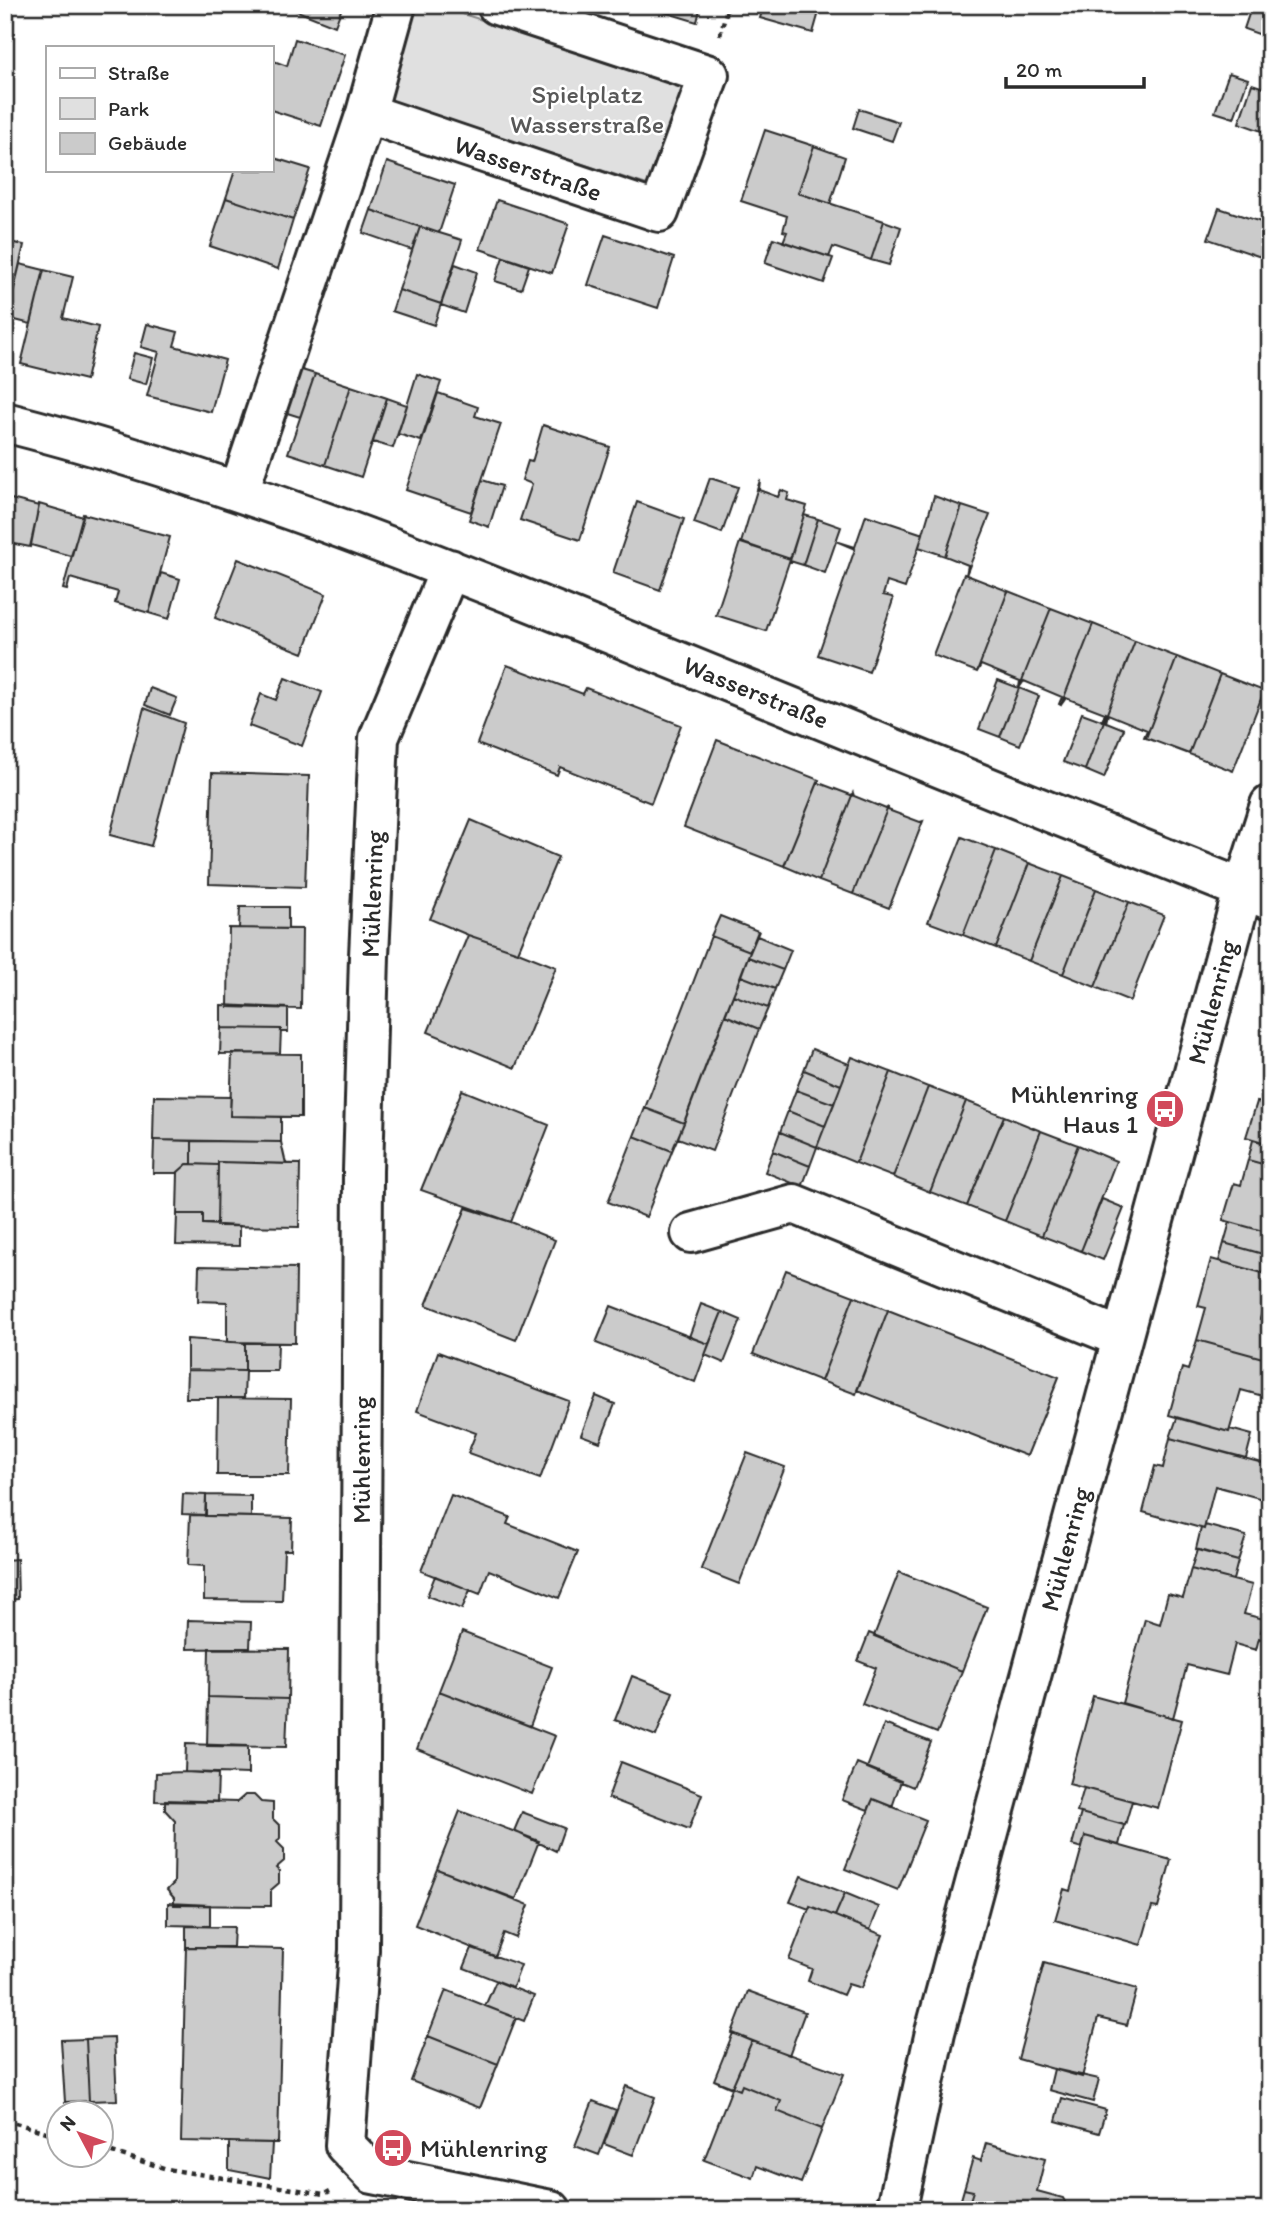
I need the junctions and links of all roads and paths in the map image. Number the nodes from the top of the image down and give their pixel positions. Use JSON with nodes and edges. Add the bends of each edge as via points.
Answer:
{"nodes":[{"id":1,"x":396,"y":5,"type":"edge"},
{"id":2,"x":497,"y":5,"type":"edge"},
{"id":3,"x":366,"y":113,"type":"junction"},
{"id":4,"x":5,"y":422,"type":"edge"},
{"id":5,"x":239,"y":491,"type":"junction"},
{"id":6,"x":450,"y":569,"type":"junction"},
{"id":7,"x":1270,"y":805,"type":"edge"},
{"id":8,"x":1256,"y":895,"type":"edge"},
{"id":9,"x":691,"y":1233,"type":"dead end"},
{"id":10,"x":1122,"y":1338,"type":"junction"},
{"id":11,"x":5,"y":2120,"type":"edge"},
{"id":12,"x":46,"y":2132,"type":"edge"},
{"id":13,"x":116,"y":2153,"type":"edge"},
{"id":14,"x":373,"y":2174,"type":"junction"},
{"id":15,"x":551,"y":2210,"type":"edge"},
{"id":16,"x":894,"y":2210,"type":"edge"}],
"edges":[{"from":1,"to":3,"type":"street"},
{"from":2,"to":3,"type":"street","name":"Wasserstraße","via":[[709,75],[659,212]]},
{"from":3,"to":5,"type":"street"},
{"from":4,"to":5,"type":"street","name":"Wasserstraße","via":[[97,445]]},
{"from":5,"to":6,"type":"street","name":"Wasserstraße"},
{"from":6,"to":8,"type":"street","name":"Wasserstraße"},
{"from":6,"to":14,"type":"street","name":"Mühlenring","via":[[379,738],[378,751],[363,1171],[359,1950],[345,2145]]},
{"from":7,"to":8,"type":"street","name":"Mühlenring"},
{"from":8,"to":10,"type":"street","name":"Mühlenring"},
{"from":9,"to":10,"type":"street","via":[[794,1204]]},
{"from":10,"to":16,"type":"street","name":"Mühlenring","via":[[934,2032]]},
{"from":11,"to":12,"type":"path"},
{"from":13,"to":14,"type":"path","via":[[167,2169],[324,2194]]},
{"from":14,"to":15,"type":"street"}]}
